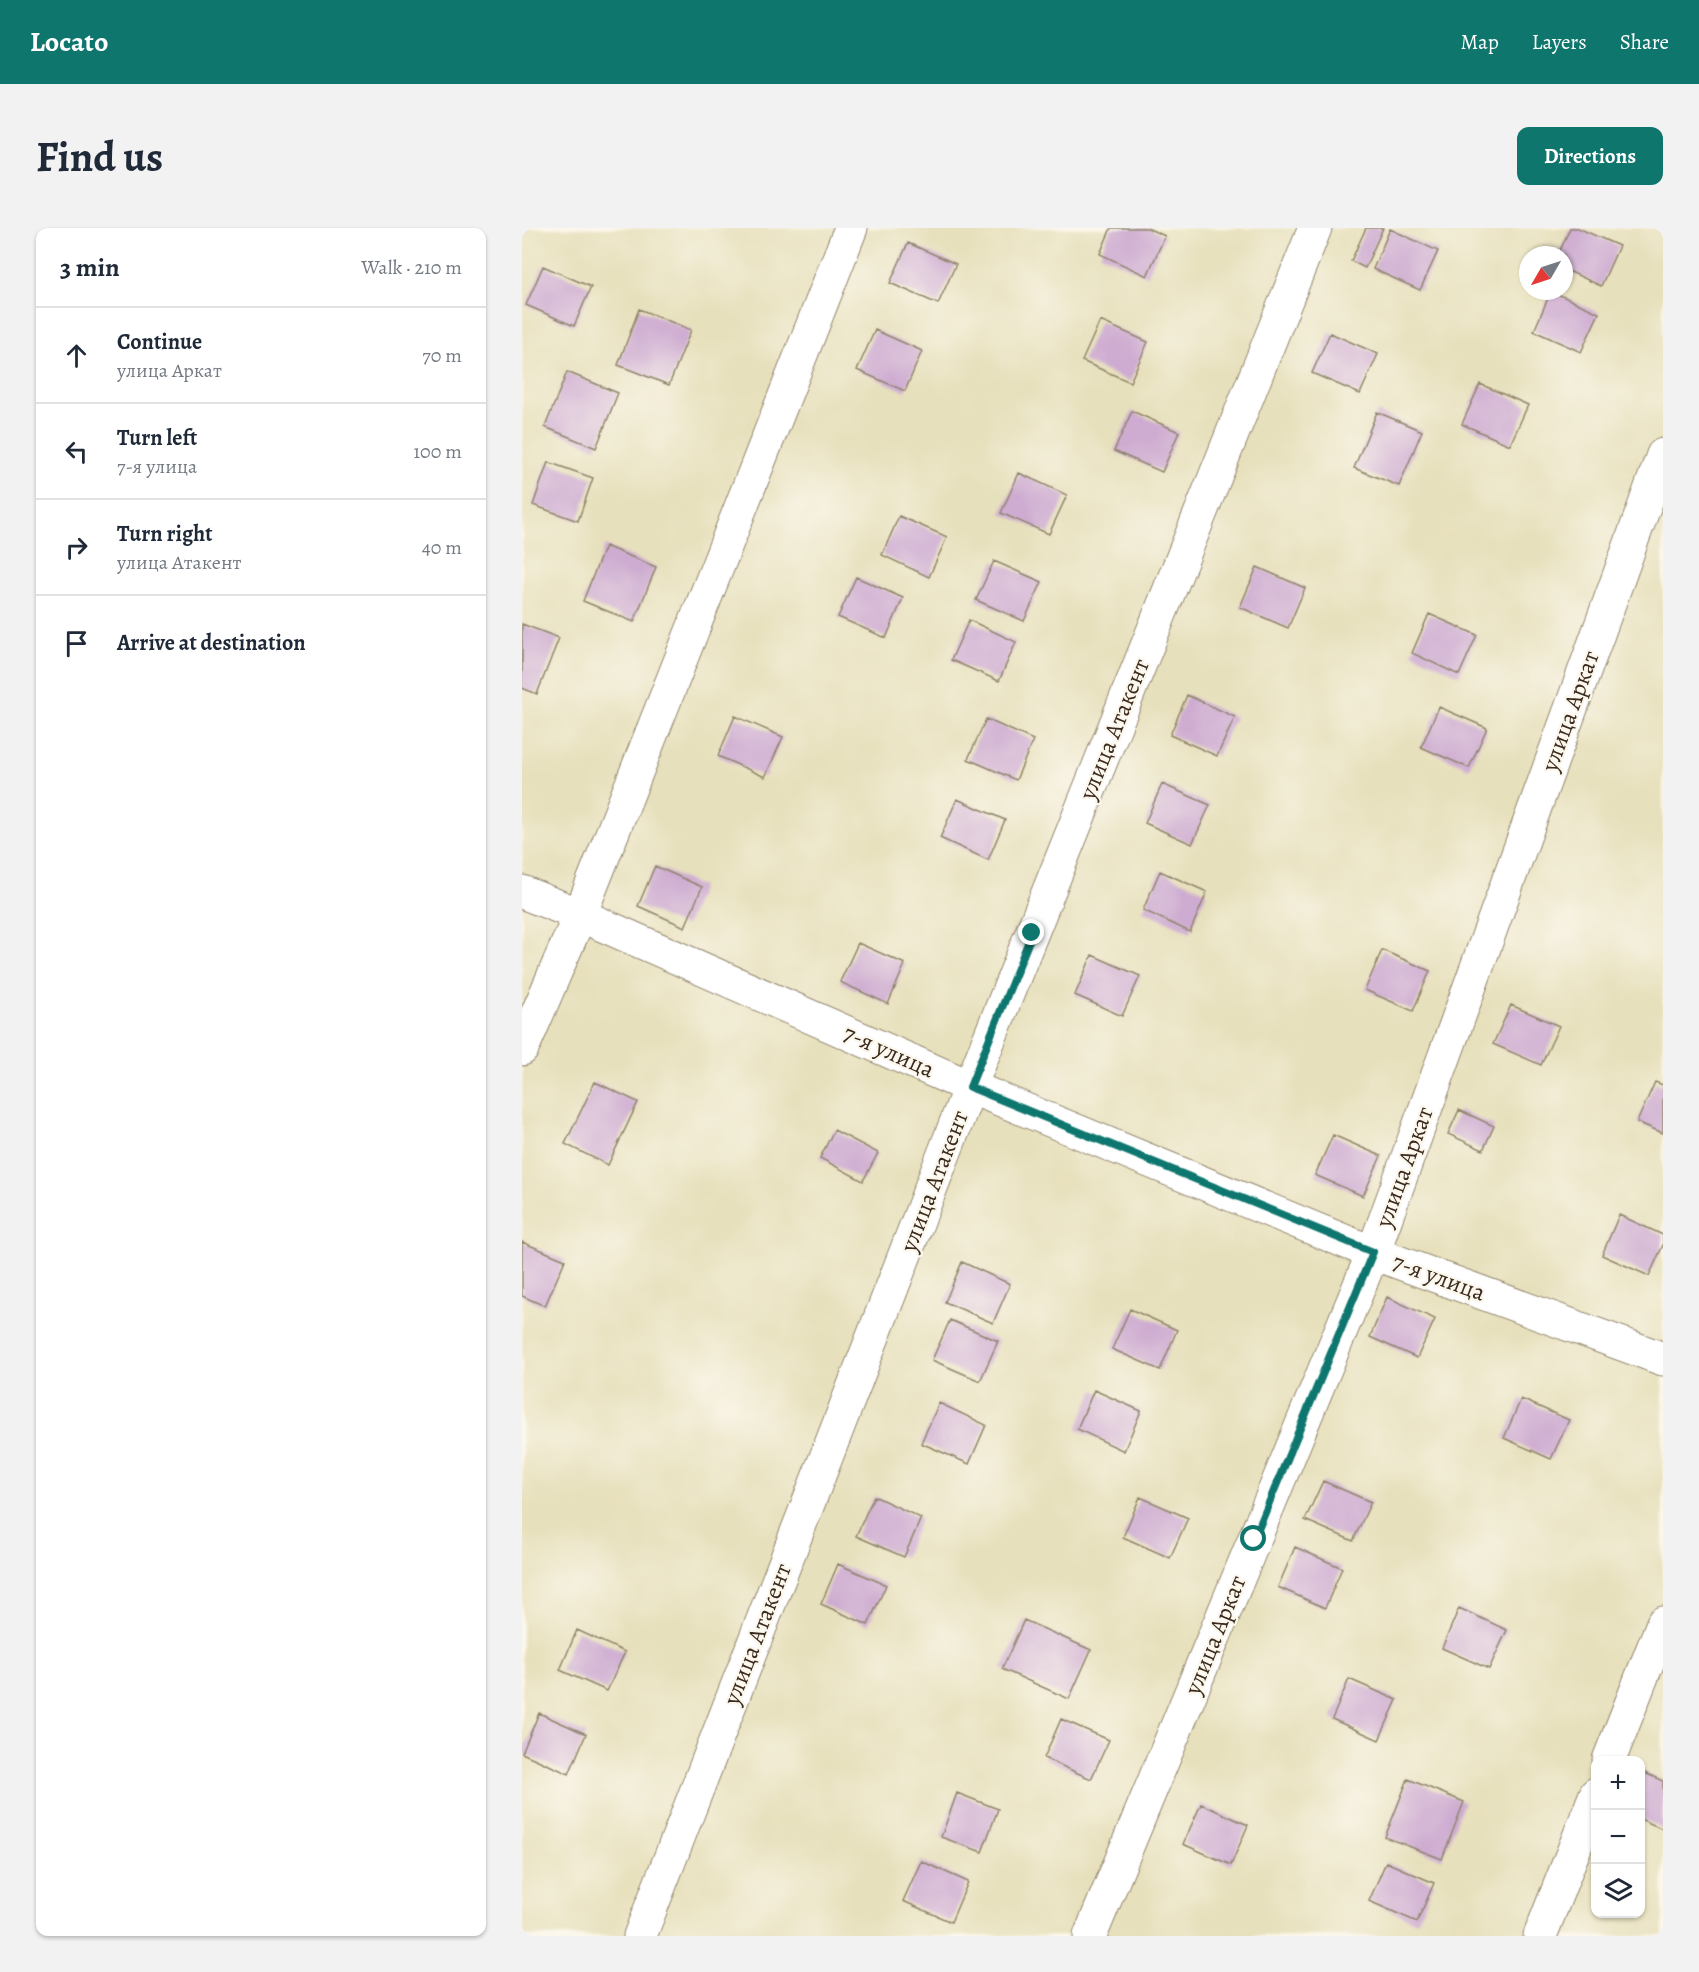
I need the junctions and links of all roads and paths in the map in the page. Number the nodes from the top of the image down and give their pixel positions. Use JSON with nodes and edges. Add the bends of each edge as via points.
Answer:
{"nodes":[{"id":1,"x":851,"y":228,"type":"edge"},
{"id":2,"x":1315,"y":228,"type":"edge"},
{"id":3,"x":1663,"y":455,"type":"edge"},
{"id":4,"x":522,"y":892,"type":"edge"},
{"id":5,"x":580,"y":915,"type":"junction"},
{"id":6,"x":522,"y":1049,"type":"edge"},
{"id":7,"x":970,"y":1087,"type":"junction"},
{"id":8,"x":1373,"y":1252,"type":"junction"},
{"id":9,"x":1663,"y":1359,"type":"edge"},
{"id":10,"x":1663,"y":1623,"type":"edge"},
{"id":11,"x":1611,"y":1756,"type":"edge"},
{"id":12,"x":1591,"y":1807,"type":"edge"},
{"id":13,"x":640,"y":1936,"type":"edge"},
{"id":14,"x":1090,"y":1936,"type":"edge"},
{"id":15,"x":1540,"y":1936,"type":"edge"}],
"edges":[{"from":1,"to":5,"type":"street"},
{"from":2,"to":7,"type":"street","name":"улица Атакент"},
{"from":3,"to":8,"type":"street","name":"улица Аркат"},
{"from":4,"to":5,"type":"street","name":"7-я улица"},
{"from":5,"to":6,"type":"street"},
{"from":5,"to":7,"type":"street","name":"7-я улица"},
{"from":7,"to":8,"type":"street","name":"7-я улица"},
{"from":7,"to":13,"type":"street","name":"улица Атакент"},
{"from":8,"to":9,"type":"street","name":"7-я улица"},
{"from":8,"to":14,"type":"street","name":"улица Аркат"},
{"from":10,"to":11,"type":"street"},
{"from":12,"to":15,"type":"street"}]}
